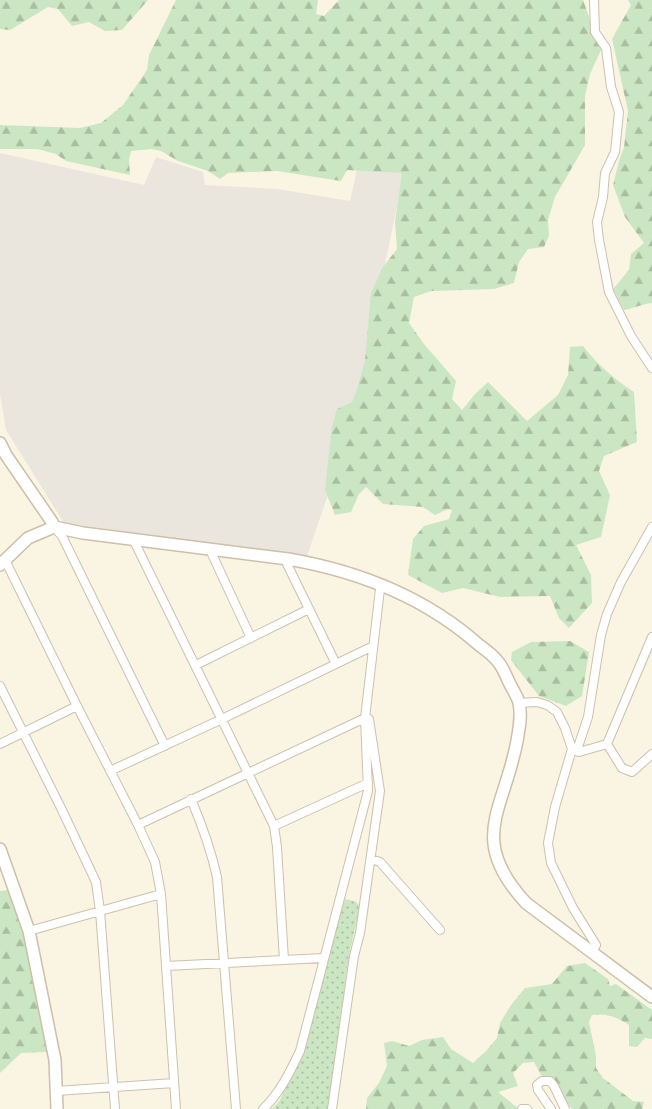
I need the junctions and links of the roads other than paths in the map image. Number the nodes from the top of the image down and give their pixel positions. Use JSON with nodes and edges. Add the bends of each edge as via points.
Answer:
{"nodes":[{"id":1,"x":594,"y":0,"type":"edge"},
{"id":2,"x":652,"y":368,"type":"edge"},
{"id":3,"x":0,"y":443,"type":"edge"},
{"id":4,"x":54,"y":527,"type":"junction"},
{"id":5,"x":652,"y":528,"type":"edge"},
{"id":6,"x":133,"y":538,"type":"junction"},
{"id":7,"x":211,"y":549,"type":"junction"},
{"id":8,"x":288,"y":559,"type":"junction"},
{"id":9,"x":3,"y":563,"type":"edge"},
{"id":10,"x":382,"y":585,"type":"junction"},
{"id":11,"x":309,"y":610,"type":"junction"},
{"id":12,"x":652,"y":637,"type":"edge"},
{"id":13,"x":251,"y":638,"type":"junction"},
{"id":14,"x":373,"y":648,"type":"junction"},
{"id":15,"x":336,"y":664,"type":"junction"},
{"id":16,"x":196,"y":665,"type":"junction"},
{"id":17,"x":0,"y":686,"type":"edge"},
{"id":18,"x":519,"y":703,"type":"junction"},
{"id":19,"x":77,"y":706,"type":"junction"},
{"id":20,"x":366,"y":718,"type":"junction"},
{"id":21,"x":222,"y":719,"type":"junction"},
{"id":22,"x":23,"y":732,"type":"junction"},
{"id":23,"x":0,"y":744,"type":"edge"},
{"id":24,"x":607,"y":744,"type":"junction"},
{"id":25,"x":165,"y":746,"type":"junction"},
{"id":26,"x":572,"y":749,"type":"junction"},
{"id":27,"x":652,"y":754,"type":"edge"},
{"id":28,"x":110,"y":771,"type":"junction"},
{"id":29,"x":248,"y":772,"type":"junction"},
{"id":30,"x":368,"y":783,"type":"junction"},
{"id":31,"x":190,"y":799,"type":"junction"},
{"id":32,"x":138,"y":825,"type":"junction"},
{"id":33,"x":274,"y":826,"type":"junction"},
{"id":34,"x":1,"y":855,"type":"edge"},
{"id":35,"x":371,"y":859,"type":"junction"},
{"id":36,"x":161,"y":894,"type":"junction"},
{"id":37,"x":100,"y":911,"type":"junction"},
{"id":38,"x":440,"y":930,"type":"dead end"},
{"id":39,"x":29,"y":931,"type":"junction"},
{"id":40,"x":592,"y":952,"type":"junction"},
{"id":41,"x":324,"y":958,"type":"junction"},
{"id":42,"x":284,"y":960,"type":"junction"},
{"id":43,"x":224,"y":964,"type":"junction"},
{"id":44,"x":166,"y":966,"type":"junction"},
{"id":45,"x":652,"y":997,"type":"edge"},
{"id":46,"x":174,"y":1083,"type":"junction"},
{"id":47,"x":114,"y":1087,"type":"junction"},
{"id":48,"x":56,"y":1091,"type":"junction"},
{"id":49,"x":57,"y":1109,"type":"edge"},
{"id":50,"x":115,"y":1109,"type":"edge"},
{"id":51,"x":176,"y":1109,"type":"edge"},
{"id":52,"x":236,"y":1109,"type":"edge"},
{"id":53,"x":262,"y":1109,"type":"edge"},
{"id":54,"x":332,"y":1109,"type":"edge"},
{"id":55,"x":522,"y":1109,"type":"edge"},
{"id":56,"x":527,"y":1109,"type":"edge"},
{"id":57,"x":551,"y":1109,"type":"edge"},
{"id":58,"x":565,"y":1109,"type":"edge"}],
"edges":[{"from":1,"to":2,"type":"street","via":[[596,32],[606,48],[611,87],[619,112],[615,152],[605,173],[597,222],[599,240],[609,292],[631,336]]},
{"from":3,"to":4,"type":"street"},
{"from":4,"to":6,"type":"street"},
{"from":4,"to":9,"type":"street","via":[[28,538]]},
{"from":4,"to":25,"type":"street","via":[[62,536]]},
{"from":5,"to":26,"type":"street","via":[[607,614],[588,717],[578,747]]},
{"from":6,"to":7,"type":"street"},
{"from":6,"to":16,"type":"street"},
{"from":7,"to":8,"type":"street"},
{"from":7,"to":13,"type":"street"},
{"from":8,"to":10,"type":"street"},
{"from":8,"to":11,"type":"street","via":[[287,564]]},
{"from":9,"to":19,"type":"street"},
{"from":10,"to":14,"type":"street"},
{"from":10,"to":18,"type":"street","via":[[463,630],[499,662]]},
{"from":11,"to":13,"type":"street"},
{"from":11,"to":15,"type":"street"},
{"from":12,"to":24,"type":"street"},
{"from":13,"to":16,"type":"street"},
{"from":14,"to":15,"type":"street"},
{"from":14,"to":20,"type":"street"},
{"from":15,"to":21,"type":"street"},
{"from":16,"to":21,"type":"street"},
{"from":17,"to":22,"type":"street"},
{"from":18,"to":26,"type":"street","via":[[537,702],[557,712]]},
{"from":18,"to":40,"type":"street","via":[[515,754],[496,814],[494,852],[502,872],[526,902]]},
{"from":19,"to":22,"type":"street"},
{"from":19,"to":28,"type":"street"},
{"from":20,"to":29,"type":"street"},
{"from":20,"to":30,"type":"street"},
{"from":20,"to":35,"type":"street","via":[[369,719],[380,791]]},
{"from":21,"to":25,"type":"street"},
{"from":21,"to":29,"type":"street"},
{"from":22,"to":23,"type":"street"},
{"from":22,"to":37,"type":"street","via":[[96,882]]},
{"from":24,"to":26,"type":"street","via":[[578,752]]},
{"from":24,"to":27,"type":"street","via":[[622,768],[632,772]]},
{"from":25,"to":28,"type":"street"},
{"from":26,"to":40,"type":"street","via":[[548,844],[554,870],[596,945]]},
{"from":28,"to":32,"type":"street"},
{"from":29,"to":31,"type":"street"},
{"from":29,"to":33,"type":"street"},
{"from":30,"to":33,"type":"street"},
{"from":30,"to":41,"type":"street"},
{"from":31,"to":32,"type":"street"},
{"from":31,"to":43,"type":"street","via":[[201,821],[217,877]]},
{"from":32,"to":36,"type":"street","via":[[155,862]]},
{"from":33,"to":42,"type":"street"},
{"from":34,"to":39,"type":"street"},
{"from":35,"to":38,"type":"street","via":[[380,862]]},
{"from":35,"to":54,"type":"street"},
{"from":36,"to":37,"type":"street"},
{"from":36,"to":44,"type":"street"},
{"from":37,"to":39,"type":"street"},
{"from":37,"to":47,"type":"street"},
{"from":39,"to":48,"type":"street","via":[[55,1060]]},
{"from":40,"to":45,"type":"street"},
{"from":41,"to":42,"type":"street"},
{"from":41,"to":53,"type":"street","via":[[300,1051],[288,1076]]},
{"from":42,"to":43,"type":"street"},
{"from":43,"to":44,"type":"street"},
{"from":43,"to":52,"type":"street"},
{"from":44,"to":46,"type":"street"},
{"from":46,"to":47,"type":"street"},
{"from":46,"to":51,"type":"street"},
{"from":47,"to":48,"type":"street"},
{"from":47,"to":50,"type":"street"},
{"from":48,"to":49,"type":"street"},
{"from":55,"to":56,"type":"street"},
{"from":57,"to":58,"type":"street","via":[[538,1090],[537,1085],[542,1081],[550,1081]]}]}
